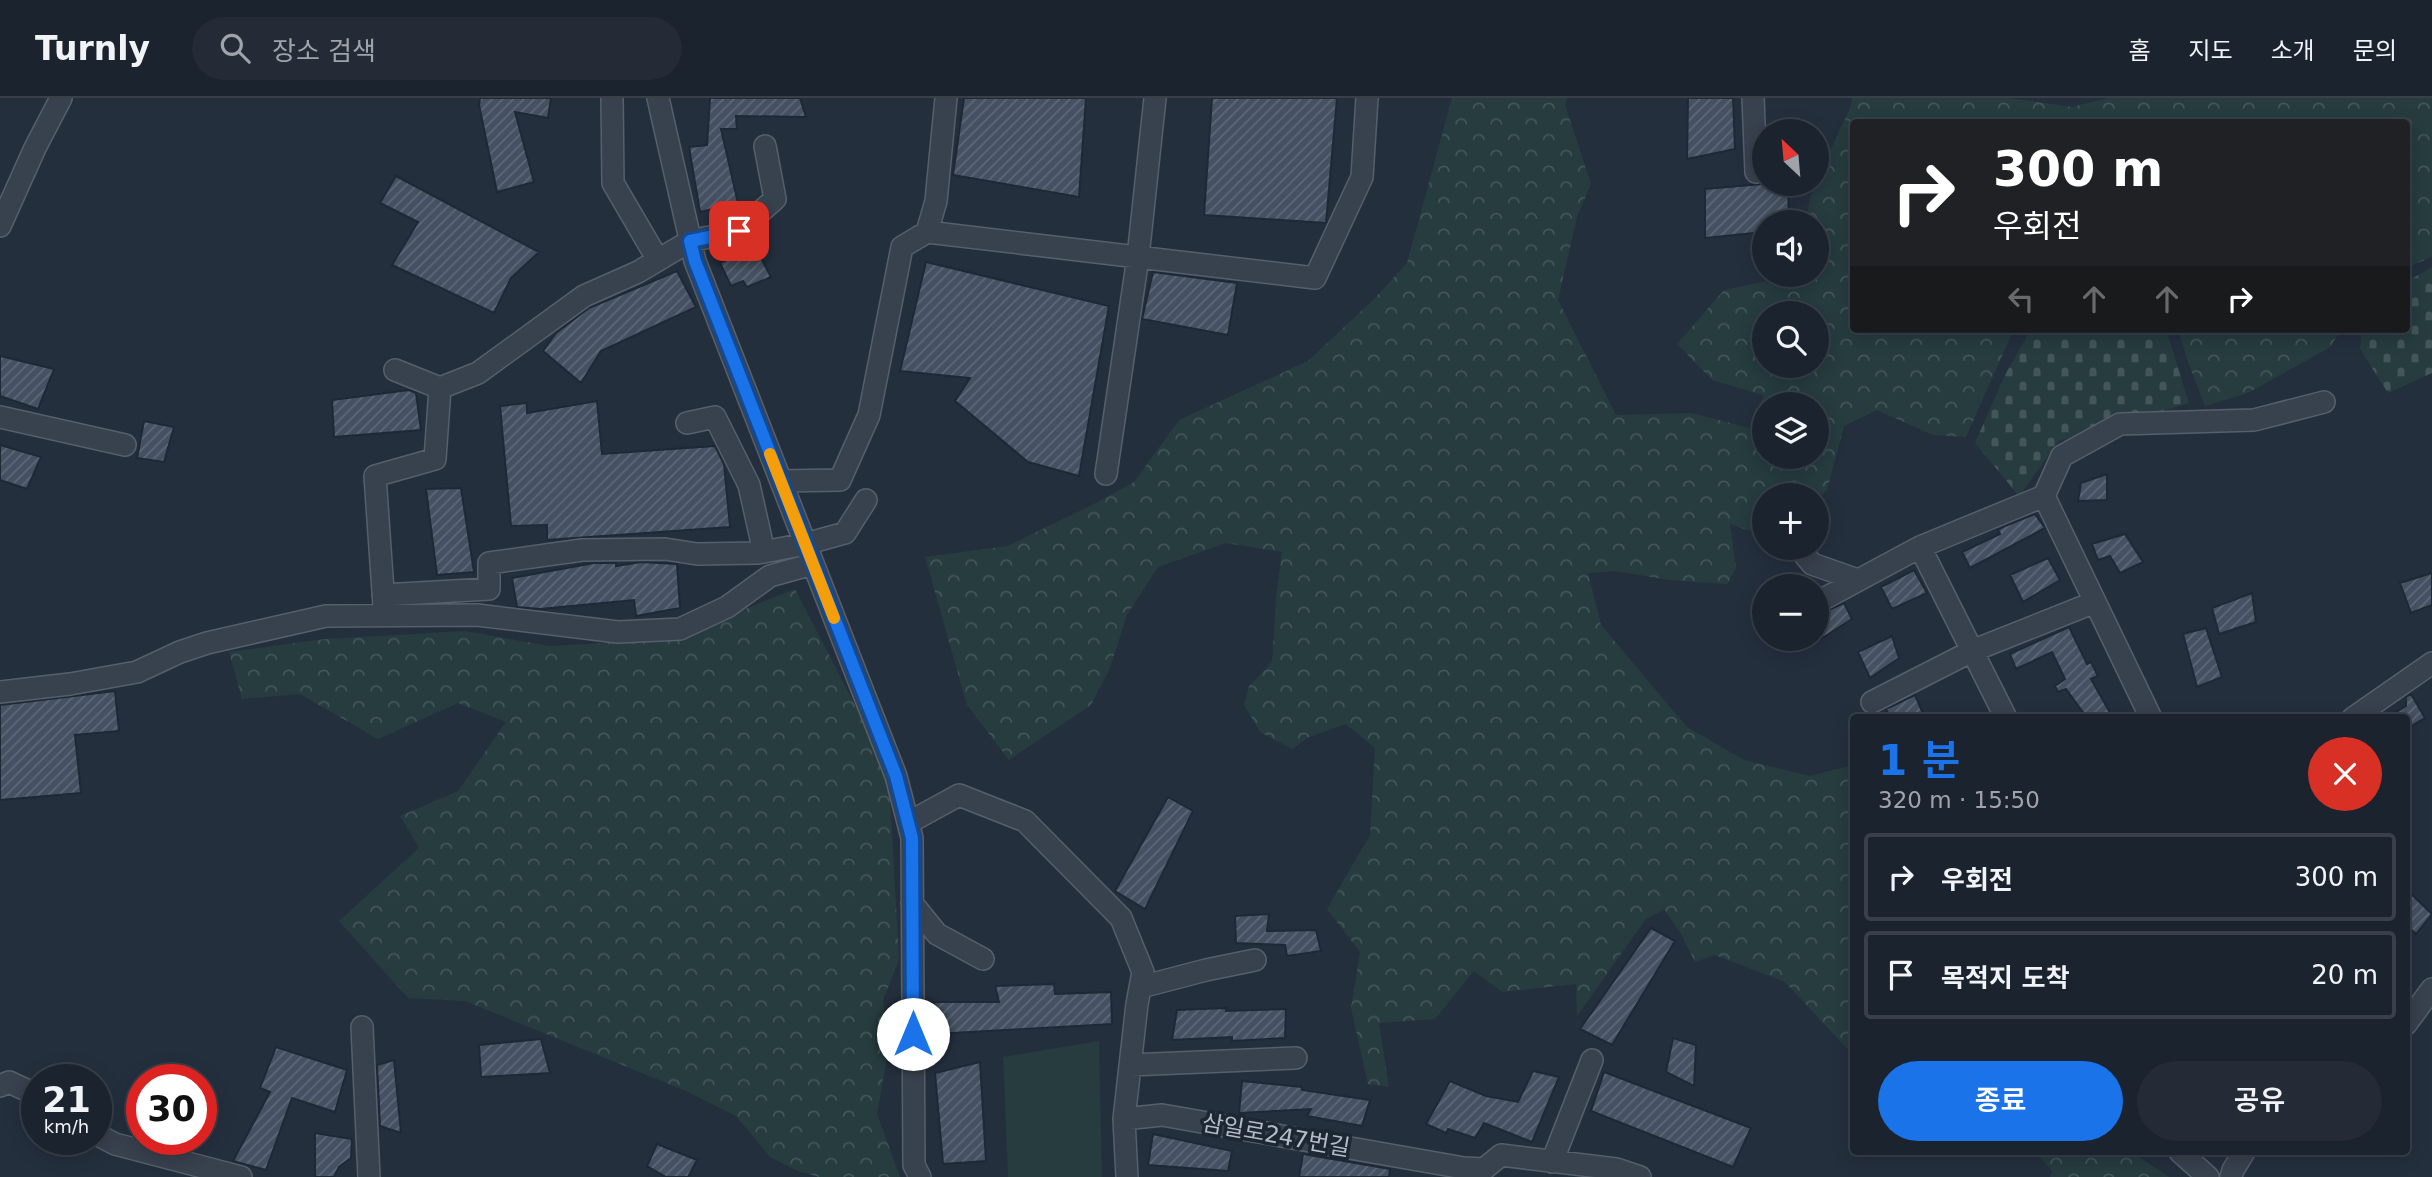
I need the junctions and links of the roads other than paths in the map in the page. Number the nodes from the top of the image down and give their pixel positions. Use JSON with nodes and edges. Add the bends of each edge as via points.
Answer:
{"nodes":[{"id":1,"x":61,"y":98,"type":"edge"},
{"id":2,"x":612,"y":98,"type":"edge"},
{"id":3,"x":659,"y":98,"type":"edge"},
{"id":4,"x":946,"y":98,"type":"edge"},
{"id":5,"x":1155,"y":98,"type":"edge"},
{"id":6,"x":1367,"y":98,"type":"edge"},
{"id":7,"x":1753,"y":98,"type":"edge"},
{"id":8,"x":1754,"y":119,"type":"edge"},
{"id":9,"x":765,"y":146,"type":"dead end"},
{"id":10,"x":0,"y":226,"type":"edge"},
{"id":11,"x":926,"y":232,"type":"junction"},
{"id":12,"x":690,"y":241,"type":"junction"},
{"id":13,"x":1138,"y":257,"type":"junction"},
{"id":14,"x":658,"y":260,"type":"junction"},
{"id":15,"x":395,"y":370,"type":"dead end"},
{"id":16,"x":440,"y":388,"type":"junction"},
{"id":17,"x":2324,"y":402,"type":"dead end"},
{"id":18,"x":0,"y":417,"type":"edge"},
{"id":19,"x":687,"y":423,"type":"dead end"},
{"id":20,"x":125,"y":445,"type":"dead end"},
{"id":21,"x":1106,"y":474,"type":"dead end"},
{"id":22,"x":781,"y":481,"type":"junction"},
{"id":23,"x":2044,"y":496,"type":"junction"},
{"id":24,"x":866,"y":500,"type":"dead end"},
{"id":25,"x":1920,"y":547,"type":"junction"},
{"id":26,"x":764,"y":552,"type":"junction"},
{"id":27,"x":809,"y":554,"type":"junction"},
{"id":28,"x":1809,"y":560,"type":"edge"},
{"id":29,"x":1858,"y":580,"type":"junction"},
{"id":30,"x":1829,"y":596,"type":"edge"},
{"id":31,"x":2095,"y":601,"type":"junction"},
{"id":32,"x":384,"y":605,"type":"junction"},
{"id":33,"x":1972,"y":651,"type":"junction"},
{"id":34,"x":2432,"y":663,"type":"edge"},
{"id":35,"x":0,"y":692,"type":"edge"},
{"id":36,"x":1872,"y":702,"type":"dead end"},
{"id":37,"x":2004,"y":714,"type":"edge"},
{"id":38,"x":2149,"y":714,"type":"edge"},
{"id":39,"x":2359,"y":714,"type":"edge"},
{"id":40,"x":908,"y":823,"type":"junction"},
{"id":41,"x":912,"y":903,"type":"junction"},
{"id":42,"x":983,"y":959,"type":"dead end"},
{"id":43,"x":1255,"y":960,"type":"dead end"},
{"id":44,"x":1140,"y":987,"type":"junction"},
{"id":45,"x":2432,"y":989,"type":"edge"},
{"id":46,"x":2410,"y":1019,"type":"edge"},
{"id":47,"x":362,"y":1027,"type":"dead end"},
{"id":48,"x":1296,"y":1058,"type":"dead end"},
{"id":49,"x":1592,"y":1060,"type":"dead end"},
{"id":50,"x":1130,"y":1065,"type":"junction"},
{"id":51,"x":0,"y":1086,"type":"edge"},
{"id":52,"x":21,"y":1088,"type":"edge"},
{"id":53,"x":1124,"y":1119,"type":"junction"},
{"id":54,"x":112,"y":1142,"type":"edge"},
{"id":55,"x":2183,"y":1155,"type":"edge"},
{"id":56,"x":2242,"y":1155,"type":"edge"},
{"id":57,"x":1552,"y":1162,"type":"junction"},
{"id":58,"x":241,"y":1177,"type":"edge"},
{"id":59,"x":369,"y":1177,"type":"edge"},
{"id":60,"x":920,"y":1177,"type":"edge"},
{"id":61,"x":1127,"y":1177,"type":"edge"},
{"id":62,"x":1640,"y":1177,"type":"edge"},
{"id":63,"x":2208,"y":1177,"type":"edge"},
{"id":64,"x":2231,"y":1177,"type":"edge"}],
"edges":[{"from":1,"to":10,"type":"street"},
{"from":2,"to":14,"type":"street","via":[[613,183]]},
{"from":3,"to":12,"type":"street"},
{"from":4,"to":11,"type":"street","via":[[936,201]]},
{"from":5,"to":13,"type":"street"},
{"from":6,"to":13,"type":"street","via":[[1362,177],[1315,278]]},
{"from":7,"to":8,"type":"street"},
{"from":9,"to":12,"type":"street","via":[[775,199],[739,231]]},
{"from":11,"to":13,"type":"street"},
{"from":11,"to":22,"type":"street","via":[[902,247],[869,415],[840,480]]},
{"from":12,"to":14,"type":"street"},
{"from":12,"to":22,"type":"street"},
{"from":13,"to":21,"type":"street"},
{"from":14,"to":16,"type":"street","via":[[584,296],[478,373]]},
{"from":15,"to":16,"type":"street"},
{"from":16,"to":32,"type":"street","via":[[435,459],[375,476]]},
{"from":17,"to":23,"type":"street","via":[[2254,420],[2120,424],[2062,456]]},
{"from":18,"to":20,"type":"street"},
{"from":19,"to":26,"type":"street","via":[[715,417],[749,485]]},
{"from":22,"to":27,"type":"street"},
{"from":23,"to":25,"type":"street"},
{"from":23,"to":31,"type":"street"},
{"from":24,"to":27,"type":"street","via":[[845,533]]},
{"from":25,"to":29,"type":"street"},
{"from":25,"to":33,"type":"street"},
{"from":26,"to":27,"type":"street"},
{"from":26,"to":32,"type":"street","via":[[582,550],[489,563],[489,589]]},
{"from":27,"to":32,"type":"street","via":[[727,607],[680,629],[618,632]]},
{"from":27,"to":40,"type":"street","via":[[896,776]]},
{"from":28,"to":29,"type":"street"},
{"from":29,"to":30,"type":"street"},
{"from":31,"to":33,"type":"street"},
{"from":31,"to":38,"type":"street"},
{"from":32,"to":35,"type":"street","via":[[207,643],[137,673]]},
{"from":33,"to":36,"type":"street"},
{"from":33,"to":37,"type":"street"},
{"from":34,"to":39,"type":"street"},
{"from":40,"to":41,"type":"street"},
{"from":40,"to":44,"type":"street","via":[[959,795],[1026,821],[1121,918],[1143,972]]},
{"from":41,"to":42,"type":"street","via":[[937,934]]},
{"from":41,"to":60,"type":"street","via":[[914,1165]]},
{"from":43,"to":44,"type":"street"},
{"from":44,"to":50,"type":"street"},
{"from":45,"to":46,"type":"street"},
{"from":47,"to":59,"type":"street"},
{"from":48,"to":50,"type":"street"},
{"from":49,"to":57,"type":"street"},
{"from":50,"to":53,"type":"street"},
{"from":51,"to":52,"type":"street","via":[[9,1082]]},
{"from":53,"to":57,"type":"street","name":"삼일로247번길","via":[[1162,1115],[1464,1168],[1484,1169],[1501,1155]]},
{"from":53,"to":61,"type":"street"},
{"from":54,"to":58,"type":"street"},
{"from":55,"to":63,"type":"street"},
{"from":56,"to":64,"type":"street"},
{"from":57,"to":62,"type":"street","via":[[1616,1169]]}]}
